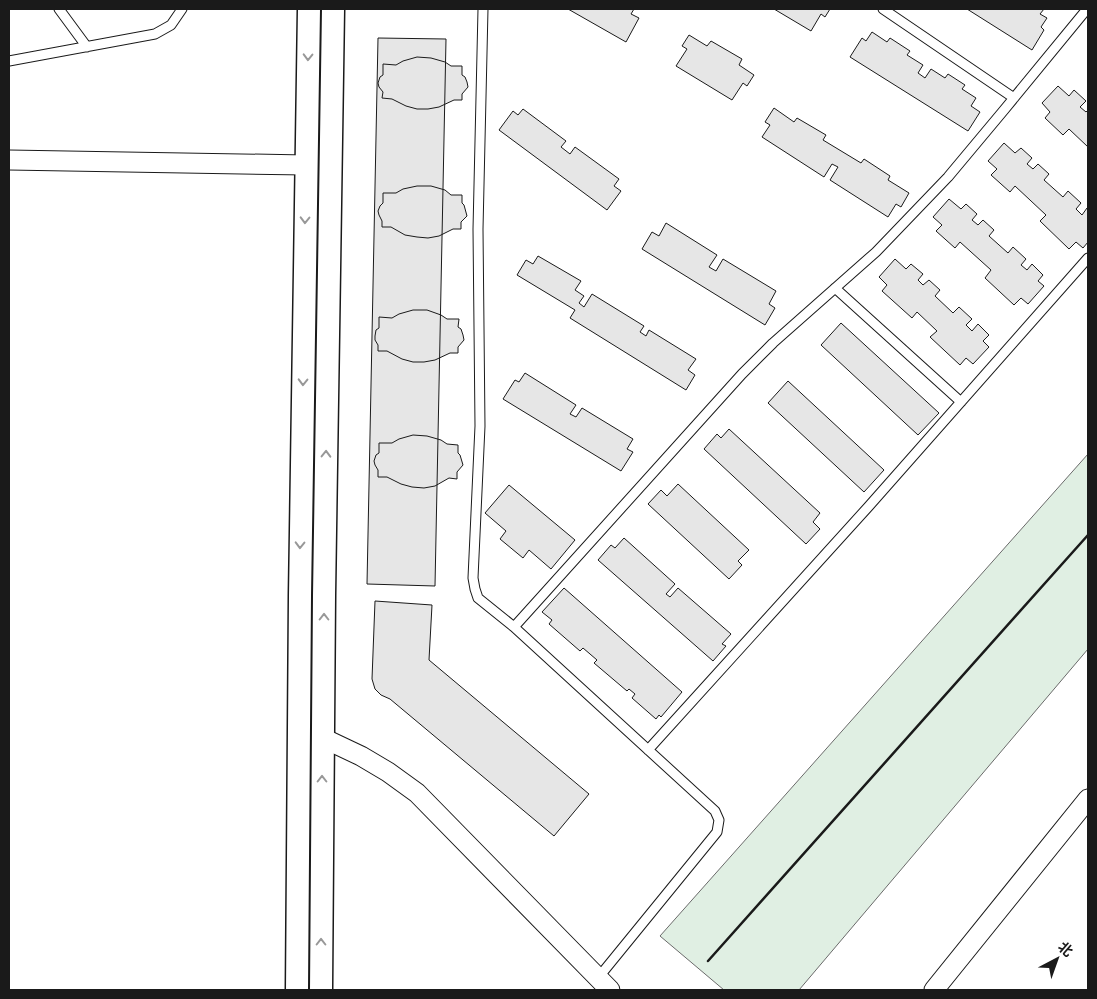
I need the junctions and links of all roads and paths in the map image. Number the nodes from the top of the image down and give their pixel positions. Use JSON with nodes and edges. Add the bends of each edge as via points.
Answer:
{"nodes":[{"id":1,"x":59,"y":9,"type":"edge"},
{"id":2,"x":182,"y":9,"type":"edge"},
{"id":3,"x":309,"y":9,"type":"edge"},
{"id":4,"x":333,"y":9,"type":"edge"},
{"id":5,"x":483,"y":9,"type":"edge"},
{"id":6,"x":883,"y":9,"type":"edge"},
{"id":7,"x":1084,"y":10,"type":"edge"},
{"id":8,"x":87,"y":47,"type":"junction"},
{"id":9,"x":9,"y":61,"type":"edge"},
{"id":10,"x":1014,"y":98,"type":"junction"},
{"id":11,"x":9,"y":160,"type":"edge"},
{"id":12,"x":306,"y":165,"type":"junction"},
{"id":13,"x":1088,"y":258,"type":"edge"},
{"id":14,"x":836,"y":288,"type":"junction"},
{"id":15,"x":961,"y":402,"type":"junction"},
{"id":16,"x":514,"y":627,"type":"junction"},
{"id":17,"x":323,"y":738,"type":"junction"},
{"id":18,"x":648,"y":750,"type":"junction"},
{"id":19,"x":1088,"y":799,"type":"edge"},
{"id":20,"x":604,"y":984,"type":"edge"},
{"id":21,"x":297,"y":990,"type":"edge"},
{"id":22,"x":321,"y":990,"type":"edge"},
{"id":23,"x":934,"y":990,"type":"edge"}],
"edges":[{"from":1,"to":8,"type":"lane"},
{"from":2,"to":8,"type":"lane","via":[[171,25],[156,34]]},
{"from":3,"to":12,"type":"street","one_way":true},
{"from":17,"to":4,"type":"street","one_way":true},
{"from":5,"to":16,"type":"lane","via":[[478,229],[480,426],[474,578],[478,598]]},
{"from":6,"to":10,"type":"lane"},
{"from":7,"to":10,"type":"lane"},
{"from":8,"to":9,"type":"lane"},
{"from":10,"to":14,"type":"lane","via":[[948,177],[876,252]]},
{"from":11,"to":12,"type":"street"},
{"from":12,"to":21,"type":"street","one_way":true},
{"from":13,"to":15,"type":"lane"},
{"from":14,"to":15,"type":"lane"},
{"from":14,"to":16,"type":"lane","via":[[742,374]]},
{"from":15,"to":18,"type":"lane"},
{"from":16,"to":18,"type":"lane"},
{"from":17,"to":20,"type":"street","via":[[388,772],[417,793]]},
{"from":22,"to":17,"type":"street","one_way":true},
{"from":18,"to":20,"type":"lane","via":[[715,812],[719,820],[717,832]]},
{"from":19,"to":23,"type":"street"}]}
